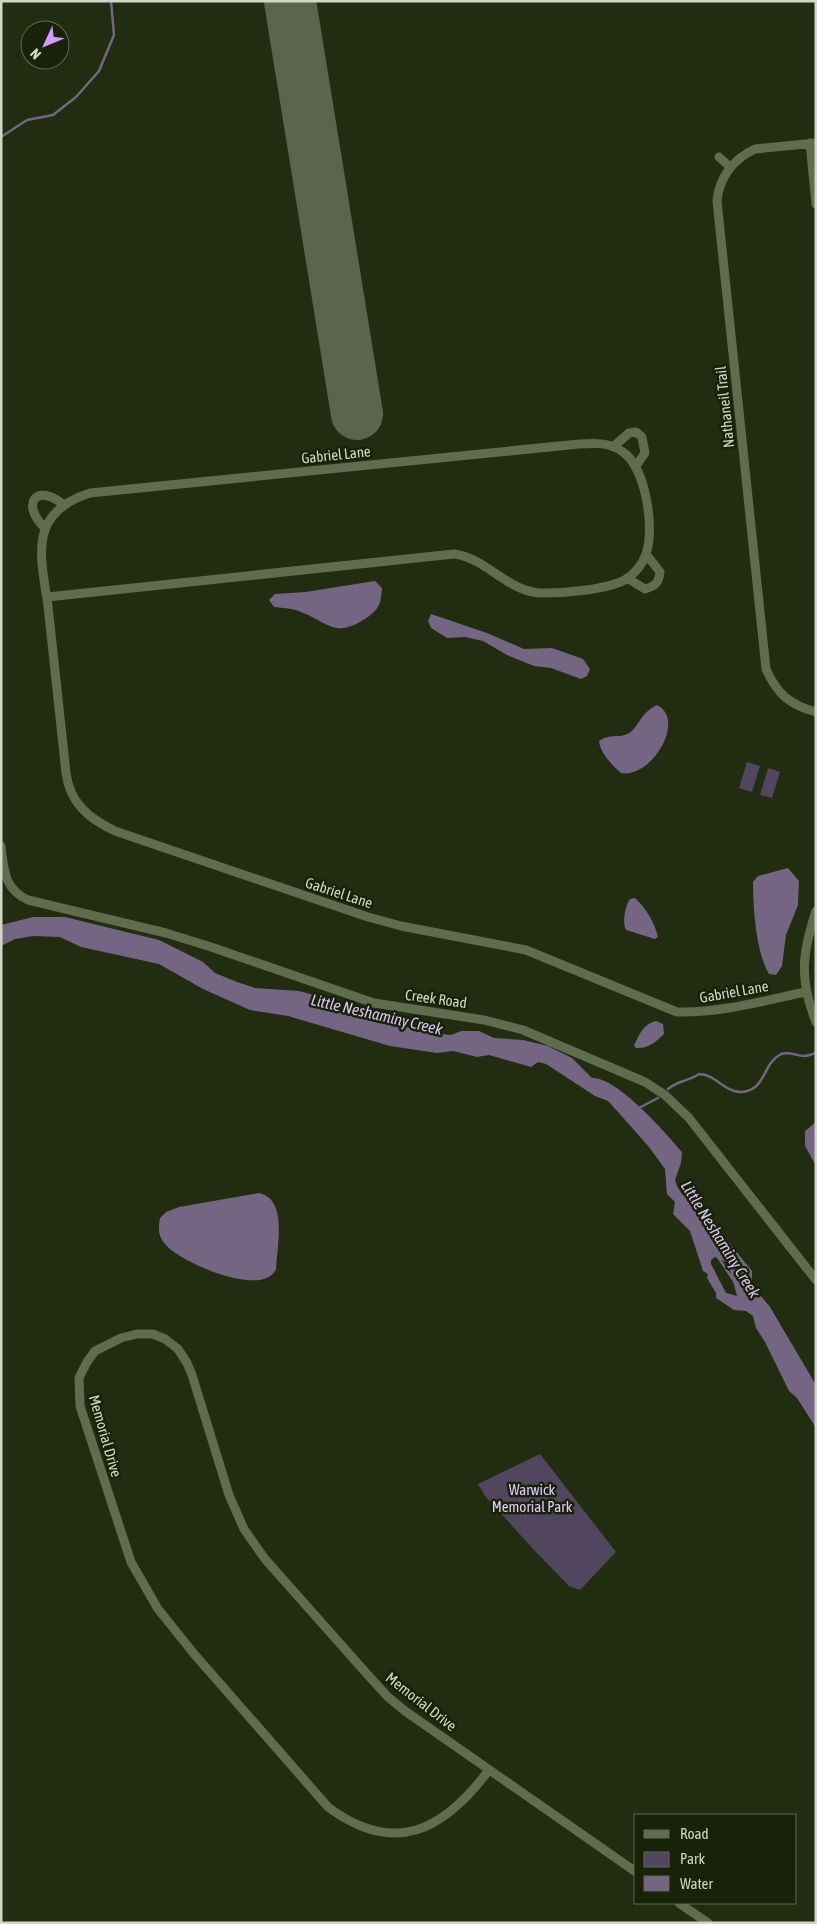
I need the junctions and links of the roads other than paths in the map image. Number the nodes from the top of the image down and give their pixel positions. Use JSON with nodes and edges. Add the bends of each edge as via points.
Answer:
{"nodes":[{"id":1,"x":813,"y":143,"type":"edge"},
{"id":2,"x":718,"y":157,"type":"dead end"},
{"id":3,"x":730,"y":167,"type":"junction"},
{"id":4,"x":816,"y":204,"type":"edge"},
{"id":5,"x":613,"y":447,"type":"junction"},
{"id":6,"x":636,"y":466,"type":"junction"},
{"id":7,"x":64,"y":505,"type":"junction"},
{"id":8,"x":45,"y":528,"type":"junction"},
{"id":9,"x":646,"y":554,"type":"junction"},
{"id":10,"x":628,"y":578,"type":"junction"},
{"id":11,"x":47,"y":597,"type":"junction"},
{"id":12,"x":816,"y":712,"type":"edge"},
{"id":13,"x":1,"y":846,"type":"edge"},
{"id":14,"x":816,"y":911,"type":"edge"},
{"id":15,"x":805,"y":992,"type":"junction"},
{"id":16,"x":816,"y":1022,"type":"edge"},
{"id":17,"x":816,"y":1280,"type":"edge"},
{"id":18,"x":489,"y":1770,"type":"junction"},
{"id":19,"x":634,"y":1871,"type":"edge"},
{"id":20,"x":680,"y":1904,"type":"edge"},
{"id":21,"x":708,"y":1923,"type":"edge"}],
"edges":[{"from":1,"to":3,"type":"street","name":"Nathaneil Trail","via":[[755,149]]},
{"from":1,"to":4,"type":"street"},
{"from":2,"to":3,"type":"street"},
{"from":3,"to":12,"type":"street","name":"Nathaneil Trail","via":[[721,182],[717,201],[766,669],[788,702]]},
{"from":5,"to":6,"type":"street","via":[[622,451]]},
{"from":5,"to":6,"type":"street","via":[[629,433],[636,432],[642,437],[645,454]]},
{"from":5,"to":7,"type":"street","name":"Gabriel Lane","via":[[579,444],[90,493]]},
{"from":6,"to":9,"type":"street","via":[[646,493],[649,538]]},
{"from":7,"to":8,"type":"street","name":"Gabriel Lane"},
{"from":7,"to":8,"type":"street","via":[[48,494],[35,498],[33,514]]},
{"from":8,"to":11,"type":"street","name":"Gabriel Lane","via":[[42,539]]},
{"from":9,"to":10,"type":"street"},
{"from":9,"to":10,"type":"street","via":[[660,572],[654,587],[645,589]]},
{"from":10,"to":11,"type":"street","via":[[600,588],[531,592],[471,558],[454,554]]},
{"from":11,"to":15,"type":"street","name":"Gabriel Lane","via":[[68,786],[94,821],[368,917],[526,950],[677,1012],[721,1010]]},
{"from":13,"to":17,"type":"street","name":"Creek Road","via":[[7,882],[18,895],[28,900],[166,933],[374,1003],[517,1028],[645,1082],[690,1118]]},
{"from":14,"to":15,"type":"street","via":[[806,948]]},
{"from":15,"to":16,"type":"street"},
{"from":18,"to":18,"type":"street","name":"Memorial Drive","via":[[388,1697],[265,1559],[244,1529],[229,1495],[188,1363],[178,1349],[153,1334],[136,1334],[95,1350],[79,1378],[80,1406],[131,1562],[158,1609],[328,1807],[349,1822],[374,1831],[400,1833],[427,1827],[448,1816],[472,1793]]},
{"from":18,"to":19,"type":"street","name":"Memorial Drive"},
{"from":20,"to":21,"type":"street"}]}
